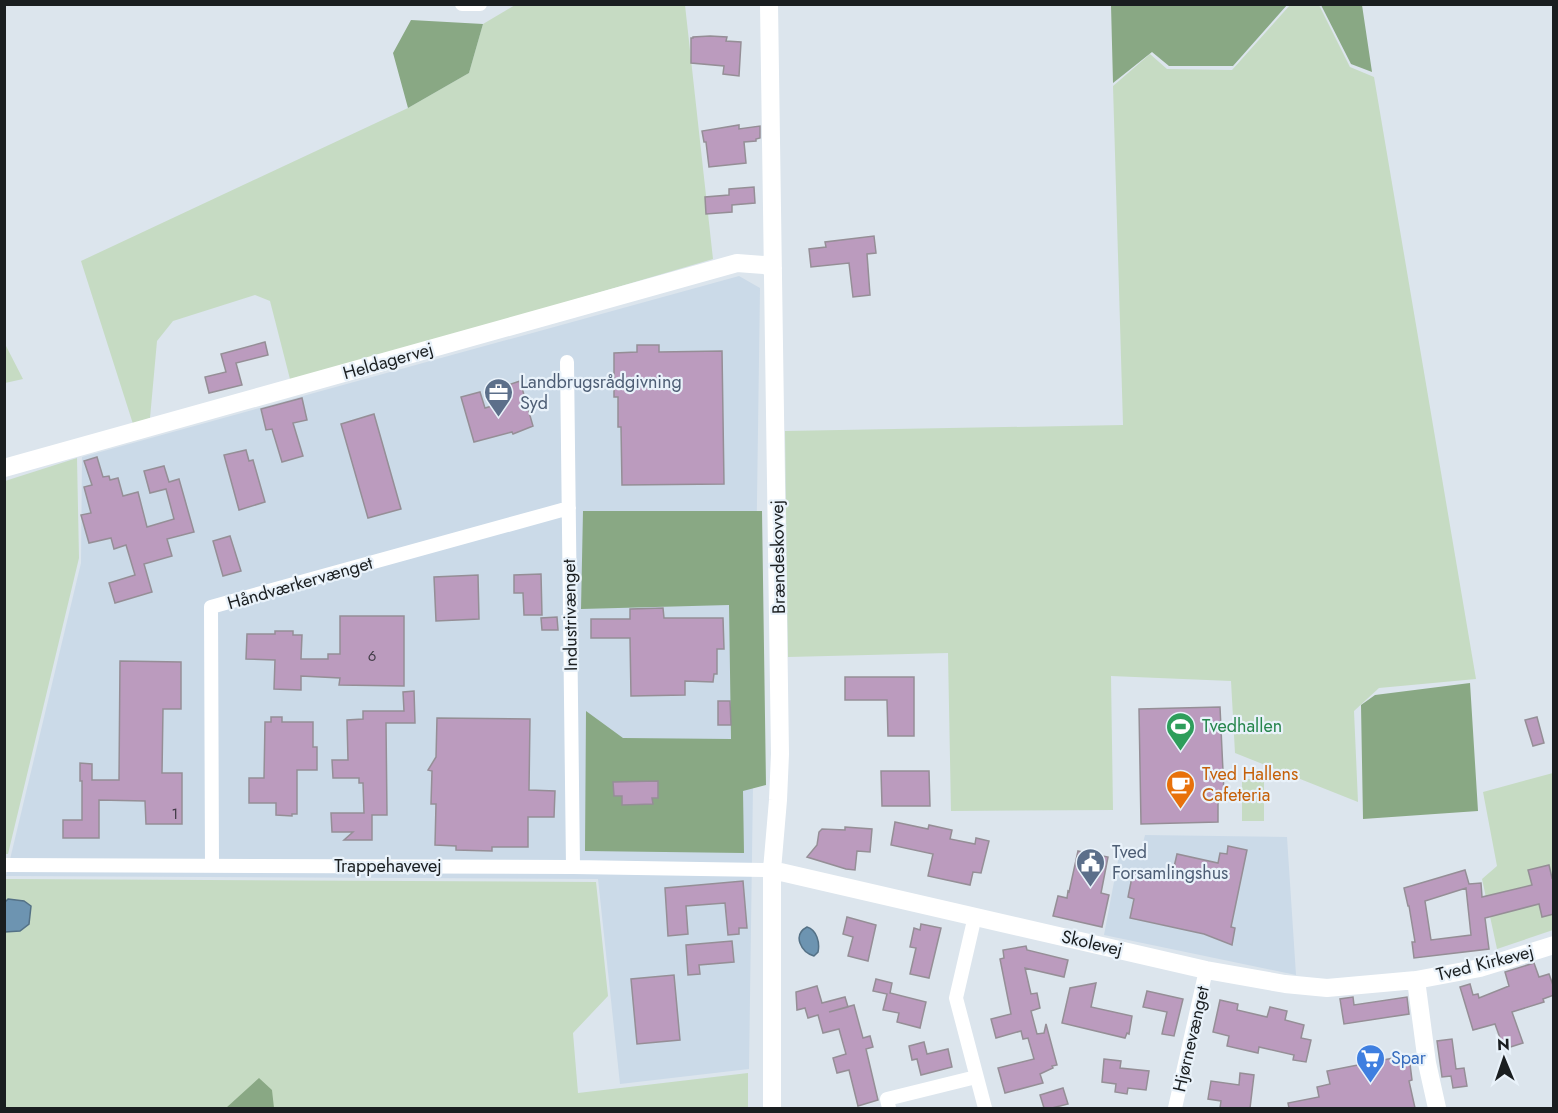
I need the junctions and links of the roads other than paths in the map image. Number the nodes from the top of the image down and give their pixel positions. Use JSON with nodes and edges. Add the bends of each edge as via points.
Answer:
{"nodes":[{"id":1,"x":462,"y":4,"type":"edge"},
{"id":2,"x":480,"y":4,"type":"edge"},
{"id":3,"x":769,"y":4,"type":"edge"},
{"id":4,"x":773,"y":268,"type":"junction"},
{"id":5,"x":567,"y":362,"type":"dead end"},
{"id":6,"x":4,"y":468,"type":"edge"},
{"id":7,"x":568,"y":508,"type":"junction"},
{"id":8,"x":4,"y":865,"type":"edge"},
{"id":9,"x":212,"y":866,"type":"junction"},
{"id":10,"x":573,"y":867,"type":"junction"},
{"id":11,"x":772,"y":870,"type":"junction"},
{"id":12,"x":975,"y":916,"type":"junction"},
{"id":13,"x":1554,"y":945,"type":"edge"},
{"id":14,"x":1206,"y":970,"type":"junction"},
{"id":15,"x":1416,"y":980,"type":"junction"},
{"id":16,"x":976,"y":1077,"type":"junction"},
{"id":17,"x":772,"y":1108,"type":"edge"},
{"id":18,"x":889,"y":1108,"type":"edge"},
{"id":19,"x":985,"y":1108,"type":"edge"},
{"id":20,"x":1175,"y":1108,"type":"edge"},
{"id":21,"x":1437,"y":1108,"type":"edge"}],
"edges":[{"from":1,"to":2,"type":"street"},
{"from":3,"to":4,"type":"street","name":"Brændeskovvej"},
{"from":4,"to":6,"type":"street","name":"Heldagervej","via":[[737,263]]},
{"from":4,"to":11,"type":"street","name":"Brændeskovvej","via":[[780,754]]},
{"from":5,"to":7,"type":"street","name":"Industrivænget"},
{"from":7,"to":9,"type":"street","name":"Håndværkervænget","via":[[211,608]]},
{"from":7,"to":10,"type":"street","name":"Industrivænget"},
{"from":8,"to":9,"type":"street","name":"Trappehavevej"},
{"from":9,"to":10,"type":"street","name":"Trappehavevej"},
{"from":10,"to":11,"type":"street","name":"Trappehavevej"},
{"from":11,"to":12,"type":"street","name":"Skolevej"},
{"from":11,"to":17,"type":"street","name":"Brændeskovvej"},
{"from":12,"to":14,"type":"street","name":"Skolevej"},
{"from":12,"to":16,"type":"street","via":[[956,998]]},
{"from":13,"to":15,"type":"street","name":"Tved Kirkevej","via":[[1480,968]]},
{"from":14,"to":15,"type":"street","name":"Skolevej","via":[[1327,988]]},
{"from":14,"to":20,"type":"street","name":"Hjørnevænget"},
{"from":15,"to":21,"type":"street"},
{"from":16,"to":18,"type":"street","via":[[887,1099]]},
{"from":16,"to":19,"type":"street"}]}
